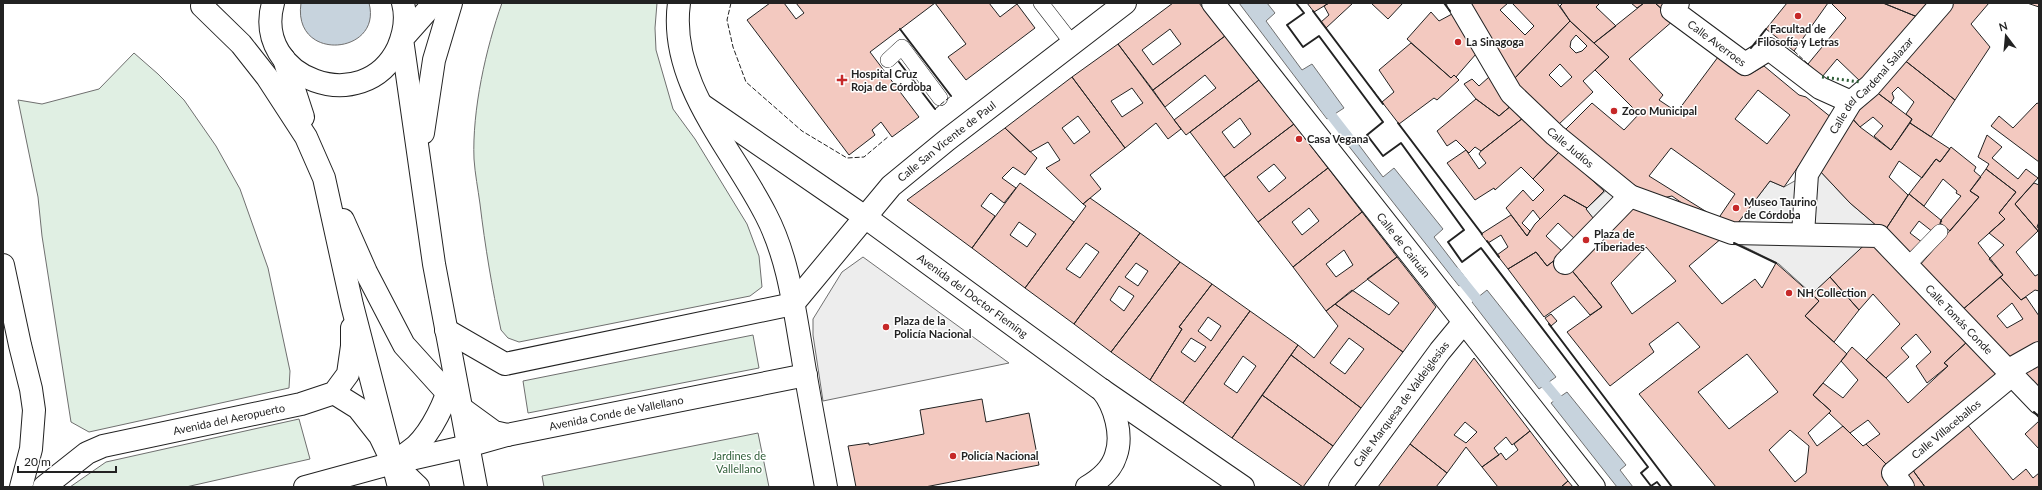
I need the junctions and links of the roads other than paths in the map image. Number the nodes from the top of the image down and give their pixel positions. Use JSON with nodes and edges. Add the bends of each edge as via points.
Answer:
{"nodes":[{"id":1,"x":273,"y":3,"type":"edge"},
{"id":2,"x":403,"y":3,"type":"edge"},
{"id":3,"x":434,"y":3,"type":"edge"},
{"id":4,"x":451,"y":3,"type":"edge"},
{"id":5,"x":679,"y":3,"type":"edge"},
{"id":6,"x":1041,"y":3,"type":"edge"},
{"id":7,"x":1125,"y":3,"type":"edge"},
{"id":8,"x":1213,"y":3,"type":"edge"},
{"id":9,"x":1458,"y":3,"type":"edge"},
{"id":10,"x":1678,"y":3,"type":"edge"},
{"id":11,"x":1942,"y":3,"type":"edge"},
{"id":12,"x":199,"y":5,"type":"edge"},
{"id":13,"x":402,"y":39,"type":"junction"},
{"id":14,"x":1072,"y":43,"type":"junction"},
{"id":15,"x":284,"y":59,"type":"junction"},
{"id":16,"x":888,"y":60,"type":"dead end"},
{"id":17,"x":940,"y":98,"type":"dead end"},
{"id":18,"x":1851,"y":102,"type":"junction"},
{"id":19,"x":702,"y":105,"type":"junction"},
{"id":20,"x":324,"y":178,"type":"junction"},
{"id":21,"x":1630,"y":196,"type":"junction"},
{"id":22,"x":425,"y":198,"type":"junction"},
{"id":23,"x":865,"y":217,"type":"junction"},
{"id":24,"x":1940,"y":232,"type":"dead end"},
{"id":25,"x":1803,"y":234,"type":"junction"},
{"id":26,"x":1879,"y":236,"type":"joint"},
{"id":27,"x":1565,"y":263,"type":"dead end"},
{"id":28,"x":3,"y":265,"type":"edge"},
{"id":29,"x":1907,"y":266,"type":"junction"},
{"id":30,"x":793,"y":304,"type":"junction"},
{"id":31,"x":352,"y":305,"type":"junction"},
{"id":32,"x":1464,"y":322,"type":"junction"},
{"id":33,"x":3,"y":326,"type":"edge"},
{"id":34,"x":446,"y":330,"type":"junction"},
{"id":35,"x":20,"y":345,"type":"junction"},
{"id":36,"x":2039,"y":353,"type":"edge"},
{"id":37,"x":2010,"y":373,"type":"junction"},
{"id":38,"x":806,"y":375,"type":"junction"},
{"id":39,"x":1099,"y":388,"type":"junction"},
{"id":40,"x":334,"y":393,"type":"junction"},
{"id":41,"x":454,"y":401,"type":"junction"},
{"id":42,"x":2039,"y":403,"type":"edge"},
{"id":43,"x":507,"y":435,"type":"junction"},
{"id":44,"x":468,"y":446,"type":"junction"},
{"id":45,"x":394,"y":462,"type":"junction"},
{"id":46,"x":21,"y":487,"type":"edge"},
{"id":47,"x":44,"y":487,"type":"edge"},
{"id":48,"x":305,"y":487,"type":"edge"},
{"id":49,"x":399,"y":487,"type":"edge"},
{"id":50,"x":418,"y":487,"type":"edge"},
{"id":51,"x":476,"y":487,"type":"edge"},
{"id":52,"x":826,"y":487,"type":"edge"},
{"id":53,"x":1087,"y":487,"type":"edge"},
{"id":54,"x":1243,"y":487,"type":"edge"},
{"id":55,"x":1340,"y":487,"type":"edge"},
{"id":56,"x":1594,"y":487,"type":"edge"},
{"id":57,"x":1903,"y":487,"type":"edge"}],
"edges":[{"from":1,"to":15,"type":"street","via":[[272,34]]},
{"from":2,"to":13,"type":"street"},
{"from":3,"to":13,"type":"street"},
{"from":4,"to":22,"type":"street","via":[[434,60],[423,130]]},
{"from":5,"to":19,"type":"street","via":[[683,58]]},
{"from":6,"to":14,"type":"lane"},
{"from":7,"to":14,"type":"street","name":"Calle San Vicente de Paul"},
{"from":8,"to":32,"type":"street","name":"Calle de Cairuán"},
{"from":9,"to":21,"type":"street","name":"Calle Judíos","via":[[1510,93],[1555,135]]},
{"from":10,"to":18,"type":"street","name":"Calle Averroes","via":[[1672,10],[1745,64],[1768,49],[1820,88]]},
{"from":11,"to":18,"type":"street","name":"Calle del Cardenal Salazar","via":[[1870,86]]},
{"from":12,"to":15,"type":"street"},
{"from":12,"to":20,"type":"street","via":[[241,44],[267,77],[306,137]]},
{"from":13,"to":15,"type":"street","via":[[387,64],[363,81],[349,85],[320,84],[294,70]]},
{"from":13,"to":22,"type":"street"},
{"from":14,"to":23,"type":"street","name":"Calle San Vicente de Paul","via":[[891,186]]},
{"from":15,"to":20,"type":"street"},
{"from":16,"to":17,"type":"lane","via":[[902,47]]},
{"from":18,"to":25,"type":"street","name":"Calle del Cardenal Salazar","via":[[1807,174]]},
{"from":19,"to":23,"type":"street","name":"Avenida del Doctor Fleming"},
{"from":19,"to":30,"type":"street","via":[[775,234]]},
{"from":20,"to":31,"type":"street"},
{"from":20,"to":41,"type":"street","via":[[366,272],[404,345]]},
{"from":21,"to":25,"type":"street","name":"Calle Judíos","via":[[1732,233]]},
{"from":21,"to":27,"type":"street"},
{"from":22,"to":34,"type":"street"},
{"from":23,"to":30,"type":"street","name":"Calle San Vicente de Paul"},
{"from":23,"to":39,"type":"street","name":"Avenida del Doctor Fleming"},
{"from":24,"to":29,"type":"lane"},
{"from":25,"to":26,"type":"street","name":"Calle Judíos"},
{"from":26,"to":29,"type":"street","name":"Calle Tomás Conde"},
{"from":28,"to":35,"type":"street"},
{"from":29,"to":37,"type":"street","name":"Calle Tomás Conde"},
{"from":30,"to":34,"type":"street","via":[[505,364]]},
{"from":30,"to":38,"type":"street"},
{"from":31,"to":40,"type":"street","via":[[352,346],[348,374]]},
{"from":31,"to":45,"type":"street"},
{"from":32,"to":55,"type":"street","name":"Calle Marquesa de Valdeiglesias"},
{"from":32,"to":56,"type":"street","name":"Calle de Cairuán"},
{"from":33,"to":35,"type":"street"},
{"from":34,"to":41,"type":"street","via":[[453,372]]},
{"from":35,"to":46,"type":"street","via":[[34,410],[31,449]]},
{"from":36,"to":37,"type":"street"},
{"from":37,"to":42,"type":"street","name":"Calle Tomás Conde"},
{"from":37,"to":57,"type":"street","name":"Calle Villaceballos","via":[[1893,473]]},
{"from":38,"to":43,"type":"street","name":"Avenida Conde de Vallellano"},
{"from":38,"to":52,"type":"street"},
{"from":39,"to":53,"type":"street","via":[[1107,396],[1113,410],[1118,439],[1116,455],[1109,468],[1096,482]]},
{"from":39,"to":54,"type":"street","name":"Avenida del Doctor Fleming"},
{"from":40,"to":45,"type":"street","via":[[358,408],[380,436]]},
{"from":40,"to":47,"type":"street","name":"Avenida del Aeropuerto","via":[[301,404],[103,446],[81,457]]},
{"from":41,"to":43,"type":"street","via":[[494,432]]},
{"from":41,"to":44,"type":"street"},
{"from":41,"to":45,"type":"street","via":[[436,417],[417,445]]},
{"from":43,"to":44,"type":"street","name":"Avenida Conde de Vallellano"},
{"from":44,"to":45,"type":"street","name":"Avenida Conde de Vallellano"},
{"from":44,"to":51,"type":"street"},
{"from":45,"to":48,"type":"street"},
{"from":45,"to":49,"type":"street"},
{"from":45,"to":50,"type":"street"}]}
